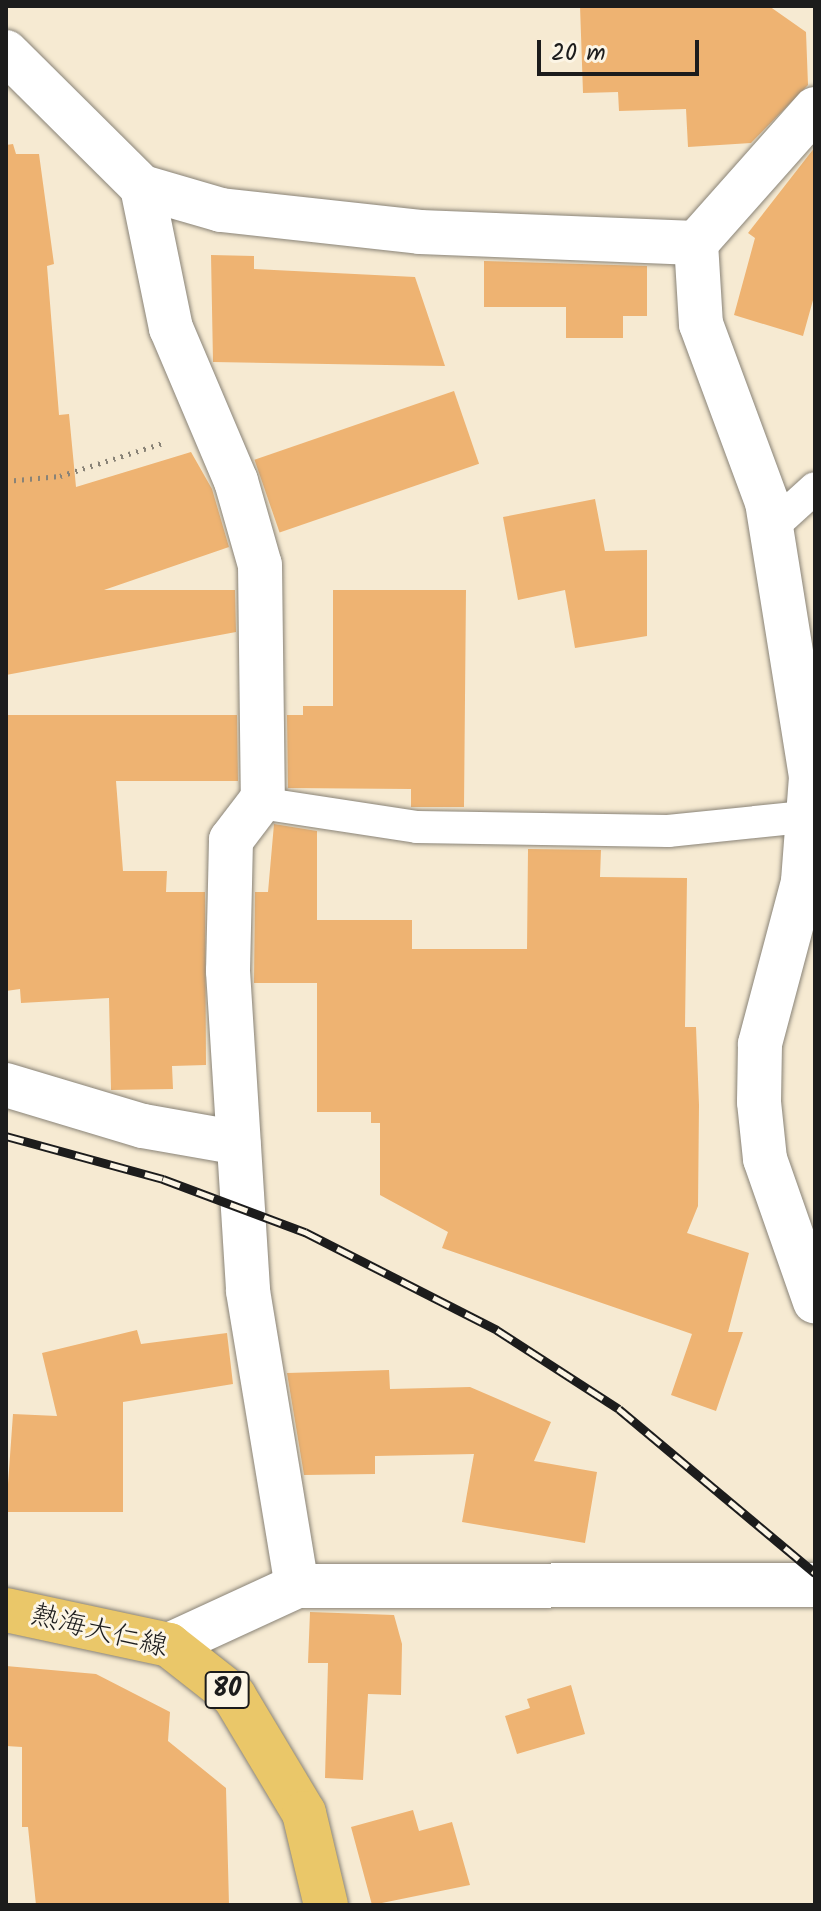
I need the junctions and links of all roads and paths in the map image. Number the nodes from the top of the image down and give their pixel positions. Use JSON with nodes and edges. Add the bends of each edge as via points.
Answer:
{"nodes":[{"id":1,"x":6,"y":52,"type":"edge"},
{"id":2,"x":815,"y":109,"type":"edge"},
{"id":3,"x":142,"y":187,"type":"junction"},
{"id":4,"x":696,"y":243,"type":"junction"},
{"id":5,"x":210,"y":421,"type":"junction"},
{"id":6,"x":6,"y":481,"type":"edge"},
{"id":7,"x":815,"y":488,"type":"edge"},
{"id":8,"x":771,"y":528,"type":"junction"},
{"id":9,"x":260,"y":803,"type":"junction"},
{"id":10,"x":812,"y":816,"type":"junction"},
{"id":11,"x":6,"y":1085,"type":"edge"},
{"id":12,"x":239,"y":1143,"type":"junction"},
{"id":13,"x":815,"y":1302,"type":"edge"},
{"id":14,"x":815,"y":1585,"type":"edge"},
{"id":15,"x":297,"y":1586,"type":"junction"},
{"id":16,"x":6,"y":1610,"type":"edge"},
{"id":17,"x":169,"y":1645,"type":"junction"},
{"id":18,"x":326,"y":1905,"type":"edge"}],
"edges":[{"from":1,"to":3,"type":"street"},
{"from":2,"to":4,"type":"street"},
{"from":3,"to":4,"type":"street","via":[[221,210],[420,232]]},
{"from":3,"to":5,"type":"street","via":[[171,328]]},
{"from":4,"to":8,"type":"street","via":[[701,324]]},
{"from":5,"to":6,"type":"path","via":[[60,476]]},
{"from":5,"to":9,"type":"street","via":[[260,565]]},
{"from":7,"to":8,"type":"lane"},
{"from":8,"to":10,"type":"street"},
{"from":9,"to":10,"type":"lane","via":[[417,827],[668,831]]},
{"from":9,"to":12,"type":"street","via":[[231,840],[226,880]]},
{"from":10,"to":13,"type":"street","via":[[803,882],[760,1044],[759,1102],[765,1159]]},
{"from":11,"to":12,"type":"street","via":[[143,1126]]},
{"from":12,"to":15,"type":"street","via":[[248,1291]]},
{"from":14,"to":15,"type":"street"},
{"from":15,"to":17,"type":"street"},
{"from":16,"to":17,"type":"main road","name":"熱海大仁線","number":"80"},
{"from":17,"to":18,"type":"main road","name":"熱海大仁線","number":"80","via":[[234,1696],[304,1813]]}]}
